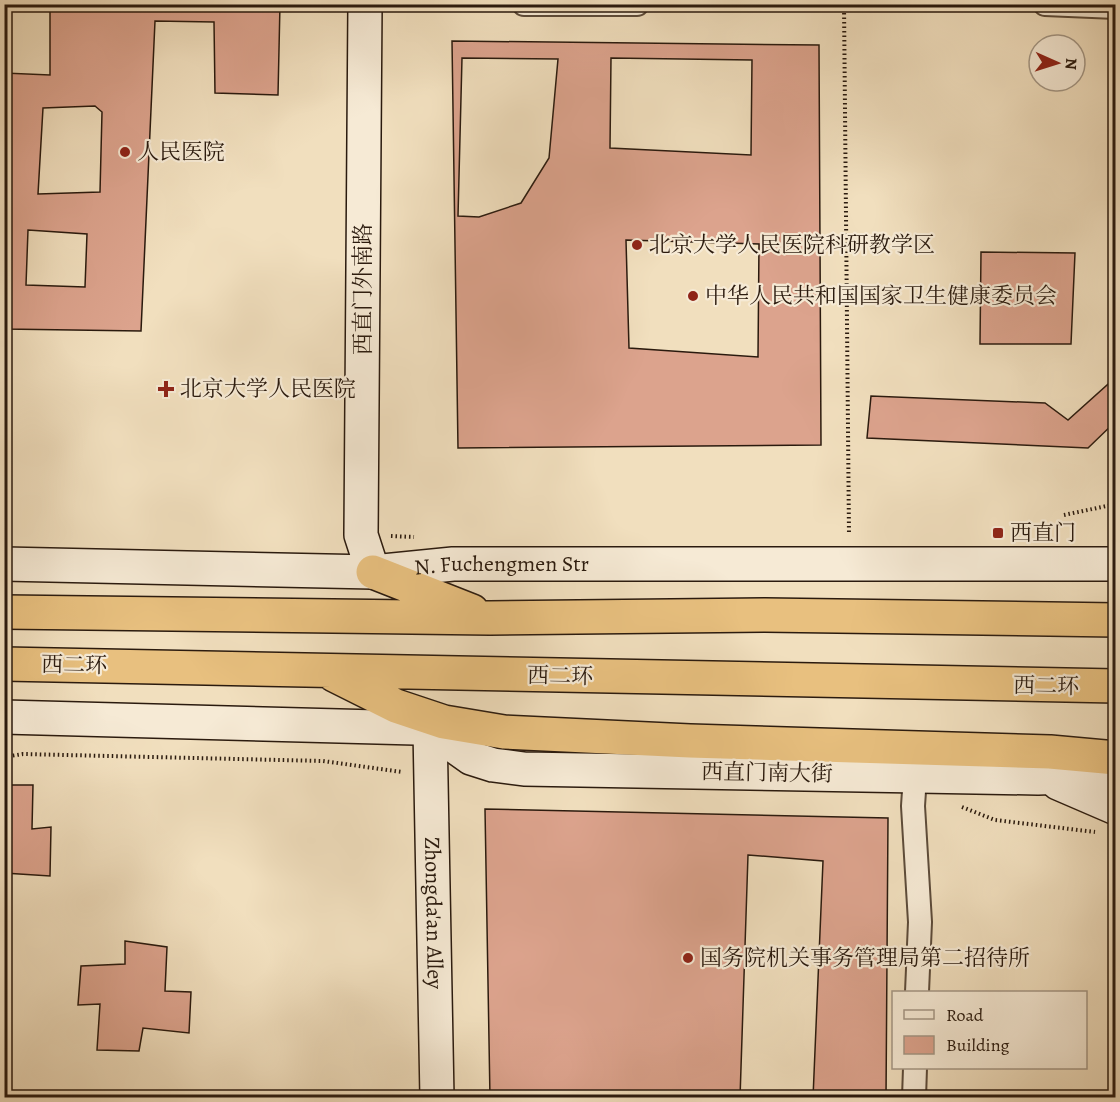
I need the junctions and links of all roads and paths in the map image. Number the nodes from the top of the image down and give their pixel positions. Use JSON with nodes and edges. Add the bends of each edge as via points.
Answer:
{"nodes":[{"id":1,"x":365,"y":4,"type":"edge"},
{"id":2,"x":524,"y":4,"type":"edge"},
{"id":3,"x":637,"y":4,"type":"edge"},
{"id":4,"x":844,"y":4,"type":"edge"},
{"id":5,"x":1045,"y":4,"type":"edge"},
{"id":6,"x":1116,"y":7,"type":"edge"},
{"id":7,"x":1116,"y":504,"type":"edge"},
{"id":8,"x":1064,"y":515,"type":"dead end"},
{"id":9,"x":1116,"y":548,"type":"edge"},
{"id":10,"x":850,"y":563,"type":"junction"},
{"id":11,"x":4,"y":564,"type":"edge"},
{"id":12,"x":1063,"y":564,"type":"junction"},
{"id":13,"x":1116,"y":564,"type":"edge"},
{"id":14,"x":373,"y":572,"type":"junction"},
{"id":15,"x":4,"y":612,"type":"edge"},
{"id":16,"x":490,"y":618,"type":"junction"},
{"id":17,"x":1116,"y":620,"type":"edge"},
{"id":18,"x":4,"y":664,"type":"edge"},
{"id":19,"x":99,"y":665,"type":"junction"},
{"id":20,"x":313,"y":671,"type":"junction"},
{"id":21,"x":1116,"y":686,"type":"edge"},
{"id":22,"x":4,"y":687,"type":"edge"},
{"id":23,"x":4,"y":717,"type":"edge"},
{"id":24,"x":420,"y":719,"type":"junction"},
{"id":25,"x":1116,"y":758,"type":"edge"},
{"id":26,"x":1116,"y":775,"type":"edge"},
{"id":27,"x":915,"y":776,"type":"junction"},
{"id":28,"x":1038,"y":778,"type":"junction"},
{"id":29,"x":1116,"y":808,"type":"edge"},
{"id":30,"x":917,"y":991,"type":"edge"},
{"id":31,"x":915,"y":1069,"type":"edge"},
{"id":32,"x":438,"y":1098,"type":"edge"},
{"id":33,"x":914,"y":1098,"type":"edge"}],
"edges":[{"from":1,"to":14,"type":"street","name":"西直门外南路","via":[[361,535]]},
{"from":2,"to":3,"type":"street"},
{"from":4,"to":10,"type":"path"},
{"from":5,"to":6,"type":"street"},
{"from":7,"to":8,"type":"path"},
{"from":9,"to":12,"type":"street"},
{"from":10,"to":12,"type":"street","name":"N. Fuchengmen Str"},
{"from":10,"to":14,"type":"street","name":"N. Fuchengmen Str","via":[[453,564]]},
{"from":11,"to":14,"type":"street","name":"N. Fuchengmen Str"},
{"from":12,"to":13,"type":"street"},
{"from":14,"to":16,"type":"highway"},
{"from":15,"to":16,"type":"highway"},
{"from":16,"to":17,"type":"highway","via":[[765,615]]},
{"from":18,"to":19,"type":"highway","name":"西二环"},
{"from":19,"to":20,"type":"highway","name":"西二环"},
{"from":19,"to":22,"type":"highway","via":[[35,684]]},
{"from":20,"to":21,"type":"highway","name":"西二环"},
{"from":20,"to":24,"type":"highway","via":[[335,675]]},
{"from":23,"to":24,"type":"street"},
{"from":24,"to":25,"type":"highway","via":[[487,730],[690,741],[1033,751]]},
{"from":24,"to":27,"type":"street","name":"西直门南大街","via":[[471,758],[512,768]]},
{"from":24,"to":32,"type":"street","name":"Zhongda'an Alley"},
{"from":26,"to":28,"type":"street","name":"西直门南大街"},
{"from":27,"to":28,"type":"street","name":"西直门南大街"},
{"from":27,"to":30,"type":"street","via":[[913,806],[920,922]]},
{"from":28,"to":29,"type":"street"},
{"from":31,"to":33,"type":"street"}]}
